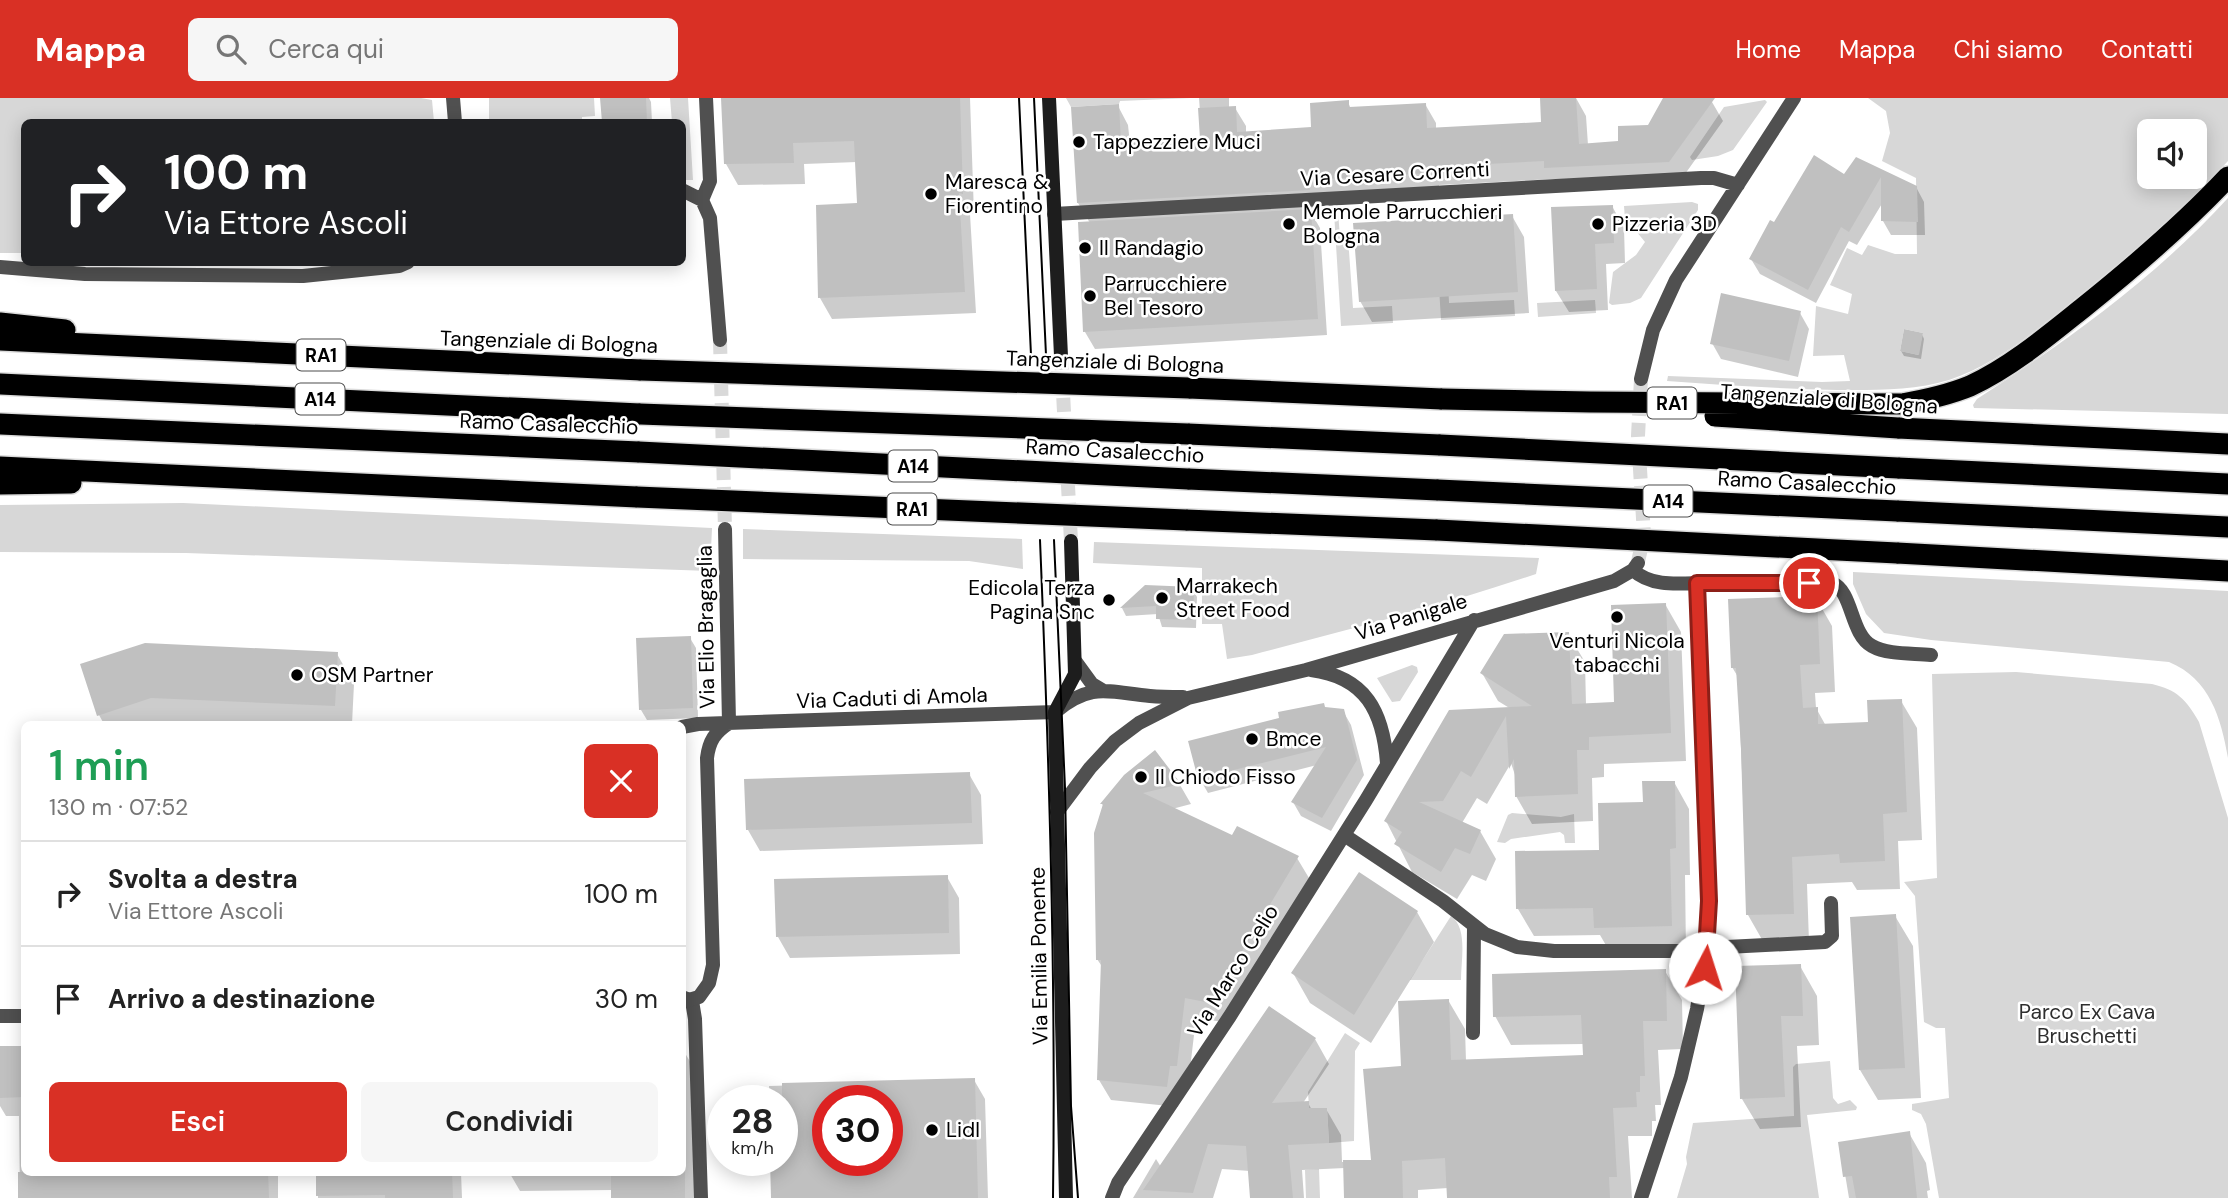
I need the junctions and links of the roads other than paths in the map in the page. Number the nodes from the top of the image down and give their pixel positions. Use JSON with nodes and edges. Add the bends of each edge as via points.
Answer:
{"nodes":[{"id":1,"x":453,"y":98,"type":"edge"},
{"id":2,"x":706,"y":98,"type":"edge"},
{"id":3,"x":1049,"y":98,"type":"edge"},
{"id":4,"x":1794,"y":98,"type":"edge"},
{"id":5,"x":455,"y":119,"type":"edge"},
{"id":6,"x":2228,"y":177,"type":"edge"},
{"id":7,"x":1738,"y":185,"type":"junction"},
{"id":8,"x":686,"y":192,"type":"edge"},
{"id":9,"x":702,"y":200,"type":"junction"},
{"id":10,"x":1054,"y":214,"type":"junction"},
{"id":11,"x":399,"y":266,"type":"edge"},
{"id":12,"x":0,"y":267,"type":"edge"},
{"id":13,"x":0,"y":323,"type":"edge"},
{"id":14,"x":0,"y":340,"type":"edge"},
{"id":15,"x":720,"y":340,"type":"tunnel mouth"},
{"id":16,"x":276,"y":352,"type":"junction"},
{"id":17,"x":1061,"y":356,"type":"tunnel mouth"},
{"id":18,"x":1641,"y":379,"type":"tunnel mouth"},
{"id":19,"x":0,"y":384,"type":"edge"},
{"id":20,"x":1441,"y":398,"type":"junction"},
{"id":21,"x":0,"y":424,"type":"edge"},
{"id":22,"x":2228,"y":444,"type":"edge"},
{"id":23,"x":0,"y":467,"type":"edge"},
{"id":24,"x":284,"y":480,"type":"junction"},
{"id":25,"x":0,"y":484,"type":"edge"},
{"id":26,"x":2228,"y":484,"type":"edge"},
{"id":27,"x":2226,"y":527,"type":"edge"},
{"id":28,"x":725,"y":529,"type":"tunnel mouth"},
{"id":29,"x":1071,"y":541,"type":"tunnel mouth"},
{"id":30,"x":2224,"y":571,"type":"edge"},
{"id":31,"x":1697,"y":583,"type":"junction"},
{"id":32,"x":1474,"y":620,"type":"junction"},
{"id":33,"x":1931,"y":655,"type":"dead end"},
{"id":34,"x":1076,"y":662,"type":"junction"},
{"id":35,"x":1306,"y":670,"type":"junction"},
{"id":36,"x":1102,"y":690,"type":"junction"},
{"id":37,"x":1188,"y":698,"type":"junction"},
{"id":38,"x":1055,"y":712,"type":"junction"},
{"id":39,"x":729,"y":723,"type":"junction"},
{"id":40,"x":686,"y":727,"type":"edge"},
{"id":41,"x":1387,"y":763,"type":"junction"},
{"id":42,"x":1057,"y":813,"type":"junction"},
{"id":43,"x":1344,"y":835,"type":"junction"},
{"id":44,"x":1831,"y":903,"type":"dead end"},
{"id":45,"x":1474,"y":926,"type":"junction"},
{"id":46,"x":1707,"y":948,"type":"junction"},
{"id":47,"x":686,"y":1000,"type":"edge"},
{"id":48,"x":0,"y":1016,"type":"edge"},
{"id":49,"x":21,"y":1016,"type":"edge"},
{"id":50,"x":1473,"y":1032,"type":"dead end"},
{"id":51,"x":701,"y":1198,"type":"edge"},
{"id":52,"x":1066,"y":1198,"type":"edge"},
{"id":53,"x":1112,"y":1198,"type":"edge"},
{"id":54,"x":1641,"y":1198,"type":"edge"}],
"edges":[{"from":1,"to":5,"type":"street"},
{"from":2,"to":9,"type":"street","via":[[710,181]]},
{"from":3,"to":10,"type":"main road"},
{"from":4,"to":7,"type":"street"},
{"from":6,"to":20,"type":"highway","number":"RA1","bridge":true,"via":[[2153,251],[2051,334],[1970,386],[1941,396],[1902,404]]},
{"from":7,"to":10,"type":"street","name":"Via Cesare Correnti","via":[[1701,178]]},
{"from":7,"to":18,"type":"street","via":[[1662,307]]},
{"from":8,"to":9,"type":"street"},
{"from":9,"to":15,"type":"street","via":[[712,229]]},
{"from":10,"to":17,"type":"main road"},
{"from":11,"to":12,"type":"street","via":[[303,276],[85,274]]},
{"from":13,"to":16,"type":"highway"},
{"from":14,"to":16,"type":"highway","name":"Tangenziale di Bologna","number":"RA1"},
{"from":16,"to":20,"type":"highway","name":"Tangenziale di Bologna","number":"RA1","bridge":true,"via":[[641,370]]},
{"from":19,"to":26,"type":"highway","name":"Ramo Casalecchio","number":"A14","bridge":true,"via":[[640,414],[1188,433]]},
{"from":20,"to":22,"type":"highway","name":"Tangenziale di Bologna","number":"RA1","bridge":true},
{"from":21,"to":27,"type":"highway","name":"Ramo Casalecchio","number":"A14","bridge":true},
{"from":23,"to":24,"type":"highway","number":"RA1"},
{"from":24,"to":25,"type":"highway"},
{"from":24,"to":30,"type":"highway","number":"RA1","bridge":true,"via":[[1437,530]]},
{"from":28,"to":39,"type":"street","name":"Via Elio Bragaglia"},
{"from":29,"to":34,"type":"main road"},
{"from":31,"to":32,"type":"street","name":"Via Panigale","via":[[1660,583],[1642,577],[1636,566],[1614,581]]},
{"from":31,"to":33,"type":"street","via":[[1832,583],[1841,590],[1857,628],[1870,645]]},
{"from":31,"to":46,"type":"street"},
{"from":32,"to":35,"type":"street","name":"Via Panigale"},
{"from":32,"to":41,"type":"street","name":"Via Marco Celio"},
{"from":34,"to":36,"type":"street"},
{"from":34,"to":38,"type":"main road","via":[[1071,683]]},
{"from":35,"to":37,"type":"street","name":"Via Panigale"},
{"from":35,"to":41,"type":"street","via":[[1340,676],[1365,695],[1382,726]]},
{"from":36,"to":37,"type":"street","name":"Via Panigale"},
{"from":36,"to":38,"type":"street","name":"Via Panigale","via":[[1082,695]]},
{"from":37,"to":42,"type":"street","name":"Via Panigale","via":[[1115,741]]},
{"from":38,"to":39,"type":"street","name":"Via Caduti di Amola"},
{"from":38,"to":42,"type":"main road","name":"Via Emilia Ponente"},
{"from":39,"to":40,"type":"street","name":"Via Caduti di Amola"},
{"from":39,"to":47,"type":"street","via":[[714,736],[708,749],[713,965],[709,983],[699,997]]},
{"from":41,"to":43,"type":"street","name":"Via Marco Celio"},
{"from":42,"to":52,"type":"main road","name":"Via Emilia Ponente"},
{"from":43,"to":45,"type":"street"},
{"from":43,"to":53,"type":"street","name":"Via Marco Celio"},
{"from":44,"to":46,"type":"street","via":[[1832,936],[1825,942]]},
{"from":45,"to":46,"type":"street","via":[[1501,942],[1536,950]]},
{"from":45,"to":50,"type":"street"},
{"from":46,"to":54,"type":"street","via":[[1681,1077]]},
{"from":47,"to":51,"type":"street"},
{"from":48,"to":49,"type":"street"}]}
